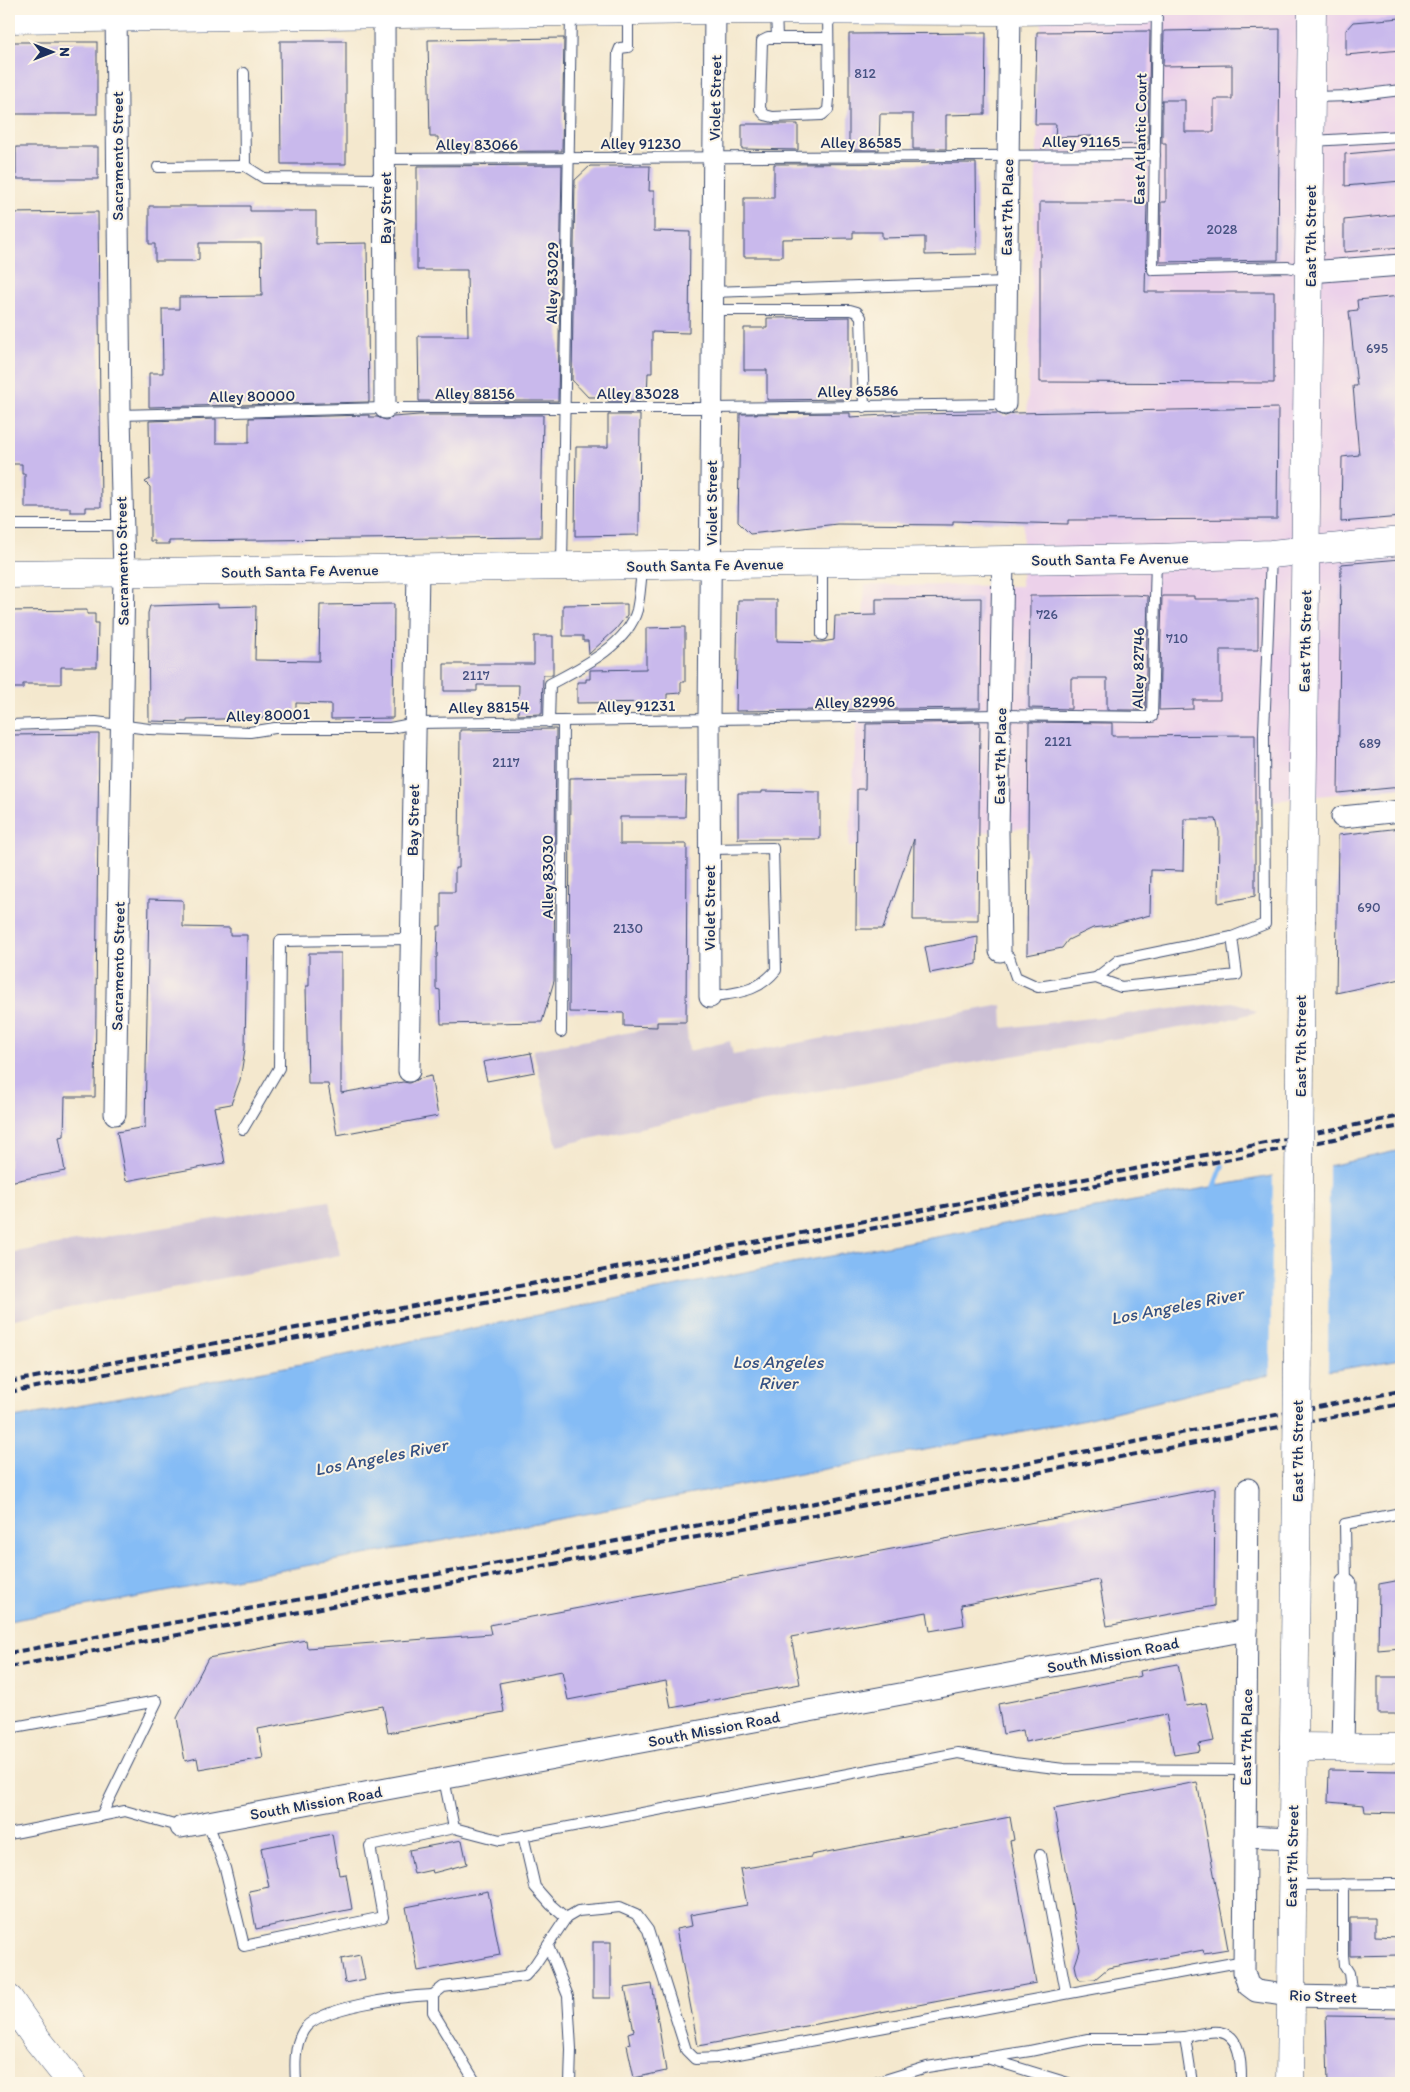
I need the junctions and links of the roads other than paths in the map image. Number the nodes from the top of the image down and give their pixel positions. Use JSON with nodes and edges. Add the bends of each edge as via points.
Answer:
{"nodes":[{"id":1,"x":715,"y":9,"type":"edge"},
{"id":2,"x":1146,"y":9,"type":"edge"},
{"id":3,"x":1156,"y":9,"type":"edge"},
{"id":4,"x":1312,"y":9,"type":"edge"},
{"id":5,"x":776,"y":10,"type":"junction"},
{"id":6,"x":828,"y":10,"type":"junction"},
{"id":7,"x":1010,"y":10,"type":"edge"},
{"id":8,"x":384,"y":11,"type":"edge"},
{"id":9,"x":578,"y":11,"type":"edge"},
{"id":10,"x":628,"y":11,"type":"junction"},
{"id":11,"x":116,"y":14,"type":"edge"},
{"id":12,"x":9,"y":19,"type":"edge"},
{"id":13,"x":777,"y":38,"type":"junction"},
{"id":14,"x":828,"y":38,"type":"junction"},
{"id":15,"x":244,"y":72,"type":"dead end"},
{"id":16,"x":1401,"y":90,"type":"edge"},
{"id":17,"x":1311,"y":97,"type":"junction"},
{"id":18,"x":1401,"y":136,"type":"edge"},
{"id":19,"x":1311,"y":141,"type":"junction"},
{"id":20,"x":616,"y":146,"type":"dead end"},
{"id":21,"x":1155,"y":155,"type":"junction"},
{"id":22,"x":1008,"y":156,"type":"junction"},
{"id":23,"x":714,"y":158,"type":"junction"},
{"id":24,"x":568,"y":159,"type":"junction"},
{"id":25,"x":245,"y":166,"type":"junction"},
{"id":26,"x":158,"y":167,"type":"dead end"},
{"id":27,"x":385,"y":169,"type":"junction"},
{"id":28,"x":1401,"y":265,"type":"edge"},
{"id":29,"x":1310,"y":272,"type":"junction"},
{"id":30,"x":1006,"y":282,"type":"junction"},
{"id":31,"x":713,"y":301,"type":"junction"},
{"id":32,"x":1005,"y":404,"type":"joint"},
{"id":33,"x":864,"y":406,"type":"junction"},
{"id":34,"x":565,"y":407,"type":"junction"},
{"id":35,"x":385,"y":408,"type":"junction"},
{"id":36,"x":712,"y":408,"type":"junction"},
{"id":37,"x":120,"y":415,"type":"junction"},
{"id":38,"x":9,"y":525,"type":"edge"},
{"id":39,"x":122,"y":525,"type":"junction"},
{"id":40,"x":1401,"y":541,"type":"edge"},
{"id":41,"x":1306,"y":550,"type":"junction"},
{"id":42,"x":1271,"y":554,"type":"junction"},
{"id":43,"x":1156,"y":558,"type":"junction"},
{"id":44,"x":1003,"y":560,"type":"junction"},
{"id":45,"x":822,"y":563,"type":"junction"},
{"id":46,"x":711,"y":564,"type":"junction"},
{"id":47,"x":643,"y":566,"type":"junction"},
{"id":48,"x":562,"y":567,"type":"junction"},
{"id":49,"x":418,"y":569,"type":"junction"},
{"id":50,"x":124,"y":573,"type":"junction"},
{"id":51,"x":9,"y":574,"type":"edge"},
{"id":52,"x":822,"y":635,"type":"dead end"},
{"id":53,"x":1000,"y":715,"type":"junction"},
{"id":54,"x":709,"y":720,"type":"junction"},
{"id":55,"x":550,"y":722,"type":"junction"},
{"id":56,"x":563,"y":722,"type":"junction"},
{"id":57,"x":416,"y":723,"type":"junction"},
{"id":58,"x":121,"y":725,"type":"junction"},
{"id":59,"x":9,"y":726,"type":"edge"},
{"id":60,"x":1401,"y":811,"type":"edge"},
{"id":61,"x":1342,"y":817,"type":"dead end"},
{"id":62,"x":709,"y":850,"type":"junction"},
{"id":63,"x":1232,"y":937,"type":"junction"},
{"id":64,"x":410,"y":939,"type":"junction"},
{"id":65,"x":1000,"y":951,"type":"joint"},
{"id":66,"x":1096,"y":978,"type":"junction"},
{"id":67,"x":710,"y":997,"type":"joint"},
{"id":68,"x":561,"y":1032,"type":"dead end"},
{"id":69,"x":409,"y":1071,"type":"dead end"},
{"id":70,"x":115,"y":1114,"type":"dead end"},
{"id":71,"x":243,"y":1129,"type":"dead end"},
{"id":72,"x":1248,"y":1489,"type":"dead end"},
{"id":73,"x":1401,"y":1513,"type":"edge"},
{"id":74,"x":1346,"y":1584,"type":"joint"},
{"id":75,"x":1247,"y":1630,"type":"junction"},
{"id":76,"x":9,"y":1728,"type":"edge"},
{"id":77,"x":1294,"y":1747,"type":"junction"},
{"id":78,"x":1343,"y":1748,"type":"junction"},
{"id":79,"x":1401,"y":1748,"type":"edge"},
{"id":80,"x":1246,"y":1770,"type":"junction"},
{"id":81,"x":444,"y":1779,"type":"junction"},
{"id":82,"x":101,"y":1816,"type":"junction"},
{"id":83,"x":208,"y":1822,"type":"junction"},
{"id":84,"x":181,"y":1828,"type":"joint"},
{"id":85,"x":454,"y":1828,"type":"junction"},
{"id":86,"x":9,"y":1834,"type":"edge"},
{"id":87,"x":523,"y":1835,"type":"junction"},
{"id":88,"x":1245,"y":1836,"type":"junction"},
{"id":89,"x":1292,"y":1838,"type":"junction"},
{"id":90,"x":1040,"y":1855,"type":"dead end"},
{"id":91,"x":1291,"y":1884,"type":"junction"},
{"id":92,"x":1344,"y":1884,"type":"junction"},
{"id":93,"x":1396,"y":1884,"type":"dead end"},
{"id":94,"x":566,"y":1918,"type":"junction"},
{"id":95,"x":548,"y":1946,"type":"junction"},
{"id":96,"x":1244,"y":1961,"type":"junction"},
{"id":97,"x":1248,"y":1985,"type":"joint"},
{"id":98,"x":1066,"y":1992,"type":"junction"},
{"id":99,"x":434,"y":1995,"type":"junction"},
{"id":100,"x":1290,"y":1996,"type":"junction"},
{"id":101,"x":1352,"y":1998,"type":"junction"},
{"id":102,"x":1401,"y":1998,"type":"edge"},
{"id":103,"x":9,"y":1999,"type":"edge"},
{"id":104,"x":1185,"y":2037,"type":"junction"},
{"id":105,"x":987,"y":2058,"type":"junction"},
{"id":106,"x":72,"y":2083,"type":"edge"},
{"id":107,"x":296,"y":2083,"type":"edge"},
{"id":108,"x":476,"y":2083,"type":"edge"},
{"id":109,"x":570,"y":2083,"type":"edge"},
{"id":110,"x":873,"y":2083,"type":"edge"},
{"id":111,"x":1068,"y":2083,"type":"edge"},
{"id":112,"x":1192,"y":2083,"type":"edge"},
{"id":113,"x":1241,"y":2083,"type":"edge"},
{"id":114,"x":1290,"y":2083,"type":"edge"}],
"edges":[{"from":1,"to":5,"type":"main road"},
{"from":1,"to":10,"type":"main road"},
{"from":1,"to":23,"type":"street","name":"Violet Street"},
{"from":2,"to":7,"type":"main road"},
{"from":3,"to":21,"type":"lane","name":"East Atlantic Court"},
{"from":4,"to":17,"type":"main road","name":"East 7th Street"},
{"from":5,"to":6,"type":"main road"},
{"from":5,"to":13,"type":"lane"},
{"from":6,"to":7,"type":"main road"},
{"from":6,"to":14,"type":"lane"},
{"from":7,"to":22,"type":"street","name":"East 7th Place"},
{"from":8,"to":9,"type":"main road"},
{"from":8,"to":11,"type":"main road"},
{"from":8,"to":27,"type":"street","name":"Bay Street"},
{"from":9,"to":10,"type":"main road"},
{"from":9,"to":24,"type":"lane","name":"Alley 83029"},
{"from":10,"to":20,"type":"lane","via":[[628,47],[620,48],[618,53]]},
{"from":11,"to":12,"type":"main road"},
{"from":11,"to":37,"type":"street","name":"Sacramento Street"},
{"from":13,"to":14,"type":"lane"},
{"from":13,"to":14,"type":"lane","via":[[762,41],[761,47],[760,109],[773,117],[822,115],[828,110]]},
{"from":15,"to":25,"type":"lane"},
{"from":16,"to":17,"type":"lane"},
{"from":17,"to":19,"type":"main road","name":"East 7th Street"},
{"from":18,"to":19,"type":"lane"},
{"from":19,"to":29,"type":"main road","name":"East 7th Street"},
{"from":21,"to":22,"type":"lane","name":"Alley 91165"},
{"from":21,"to":29,"type":"lane","name":"East Atlantic Court","via":[[1153,270],[1288,267]]},
{"from":22,"to":23,"type":"lane","name":"Alley 86585"},
{"from":22,"to":30,"type":"street","name":"East 7th Place"},
{"from":23,"to":24,"type":"lane","name":"Alley 91230"},
{"from":23,"to":31,"type":"street","name":"Violet Street"},
{"from":24,"to":27,"type":"lane","name":"Alley 83066"},
{"from":24,"to":34,"type":"lane","name":"Alley 83029"},
{"from":25,"to":26,"type":"lane"},
{"from":25,"to":27,"type":"lane","name":"Alley 83066","via":[[264,178]]},
{"from":27,"to":35,"type":"street","name":"Bay Street"},
{"from":28,"to":29,"type":"street"},
{"from":29,"to":41,"type":"main road","name":"East 7th Street"},
{"from":30,"to":31,"type":"lane","via":[[747,290]]},
{"from":30,"to":32,"type":"street","name":"East 7th Place"},
{"from":31,"to":33,"type":"lane","via":[[857,312],[861,317]]},
{"from":31,"to":36,"type":"street","name":"Violet Street"},
{"from":32,"to":33,"type":"lane","name":"Alley 86586"},
{"from":33,"to":36,"type":"lane","name":"Alley 86586"},
{"from":34,"to":35,"type":"lane","name":"Alley 88156"},
{"from":34,"to":36,"type":"lane","name":"Alley 83028"},
{"from":34,"to":48,"type":"lane","name":"Alley 83029"},
{"from":35,"to":37,"type":"lane","name":"Alley 80000"},
{"from":36,"to":46,"type":"street","name":"Violet Street"},
{"from":37,"to":39,"type":"street","name":"Sacramento Street"},
{"from":38,"to":39,"type":"lane"},
{"from":39,"to":50,"type":"street","name":"Sacramento Street"},
{"from":40,"to":41,"type":"main road","name":"South Santa Fe Avenue"},
{"from":41,"to":42,"type":"main road","name":"South Santa Fe Avenue"},
{"from":41,"to":77,"type":"main road","name":"East 7th Street","bridge":true},
{"from":42,"to":43,"type":"main road","name":"South Santa Fe Avenue"},
{"from":42,"to":63,"type":"lane","via":[[1264,732],[1264,924]]},
{"from":43,"to":44,"type":"main road","name":"South Santa Fe Avenue"},
{"from":43,"to":53,"type":"lane","name":"Alley 82746","via":[[1152,717]]},
{"from":44,"to":45,"type":"main road","name":"South Santa Fe Avenue"},
{"from":44,"to":53,"type":"street","name":"East 7th Place"},
{"from":45,"to":46,"type":"main road","name":"South Santa Fe Avenue"},
{"from":45,"to":52,"type":"lane"},
{"from":46,"to":47,"type":"main road","name":"South Santa Fe Avenue"},
{"from":46,"to":54,"type":"street","name":"Violet Street"},
{"from":47,"to":48,"type":"main road","name":"South Santa Fe Avenue"},
{"from":47,"to":55,"type":"lane","via":[[637,611],[623,634],[606,652],[550,684]]},
{"from":48,"to":49,"type":"main road","name":"South Santa Fe Avenue"},
{"from":49,"to":50,"type":"main road","name":"South Santa Fe Avenue"},
{"from":49,"to":57,"type":"street","name":"Bay Street"},
{"from":50,"to":51,"type":"main road","name":"South Santa Fe Avenue"},
{"from":50,"to":58,"type":"street","name":"Sacramento Street"},
{"from":53,"to":54,"type":"lane","name":"Alley 82996"},
{"from":53,"to":65,"type":"street","name":"East 7th Place"},
{"from":54,"to":56,"type":"lane","name":"Alley 91231"},
{"from":54,"to":62,"type":"street","name":"Violet Street"},
{"from":55,"to":56,"type":"lane","name":"Alley 88154"},
{"from":55,"to":57,"type":"lane","name":"Alley 88154"},
{"from":56,"to":68,"type":"lane","name":"Alley 83030"},
{"from":57,"to":58,"type":"lane","name":"Alley 80001","via":[[390,728],[275,728],[250,732]]},
{"from":57,"to":64,"type":"street","name":"Bay Street"},
{"from":58,"to":59,"type":"lane","name":"Alley 80001","via":[[96,722]]},
{"from":58,"to":70,"type":"street","name":"Sacramento Street"},
{"from":60,"to":61,"type":"street"},
{"from":62,"to":67,"type":"street","name":"Violet Street"},
{"from":62,"to":67,"type":"lane","via":[[774,848],[776,970],[757,988]]},
{"from":63,"to":66,"type":"lane","via":[[1119,960]]},
{"from":63,"to":66,"type":"lane","via":[[1237,976],[1121,986]]},
{"from":64,"to":69,"type":"street","name":"Bay Street"},
{"from":64,"to":71,"type":"lane","via":[[280,941],[278,1068]]},
{"from":65,"to":66,"type":"lane","via":[[1009,957],[1016,977],[1038,986]]},
{"from":72,"to":75,"type":"street","name":"East 7th Place"},
{"from":73,"to":74,"type":"lane","via":[[1345,1524]]},
{"from":74,"to":78,"type":"street"},
{"from":75,"to":80,"type":"street","name":"East 7th Place"},
{"from":75,"to":81,"type":"street","name":"South Mission Road"},
{"from":76,"to":82,"type":"lane","via":[[157,1701]]},
{"from":77,"to":78,"type":"main road"},
{"from":77,"to":89,"type":"main road","name":"East 7th Street"},
{"from":78,"to":79,"type":"main road"},
{"from":80,"to":87,"type":"lane","via":[[1064,1769],[958,1753]]},
{"from":80,"to":88,"type":"street","name":"East 7th Place"},
{"from":81,"to":83,"type":"street","name":"South Mission Road"},
{"from":81,"to":85,"type":"lane"},
{"from":82,"to":84,"type":"lane","via":[[125,1811]]},
{"from":82,"to":86,"type":"lane"},
{"from":83,"to":84,"type":"street","name":"South Mission Road"},
{"from":83,"to":85,"type":"lane","via":[[225,1868],[244,1946],[383,1917],[370,1846]]},
{"from":85,"to":87,"type":"lane","via":[[500,1840]]},
{"from":87,"to":94,"type":"lane","via":[[535,1887]]},
{"from":88,"to":89,"type":"street"},
{"from":88,"to":96,"type":"street","name":"East 7th Place"},
{"from":89,"to":91,"type":"main road","name":"East 7th Street"},
{"from":90,"to":98,"type":"lane"},
{"from":91,"to":92,"type":"lane"},
{"from":91,"to":100,"type":"main road","name":"East 7th Street"},
{"from":92,"to":93,"type":"lane"},
{"from":92,"to":101,"type":"lane","via":[[1343,1955]]},
{"from":94,"to":95,"type":"lane"},
{"from":94,"to":98,"type":"lane","via":[[578,1911],[620,1907],[636,1914],[648,1930],[686,2050],[696,2059],[717,2058]]},
{"from":95,"to":99,"type":"lane","via":[[524,1976],[443,1987]]},
{"from":95,"to":109,"type":"lane","via":[[568,1996]]},
{"from":96,"to":97,"type":"street","name":"East 7th Place"},
{"from":96,"to":98,"type":"lane"},
{"from":97,"to":100,"type":"street","name":"Rio Street","via":[[1256,1991]]},
{"from":99,"to":107,"type":"lane","via":[[389,1999],[338,2010],[311,2022],[303,2030],[296,2052]]},
{"from":99,"to":108,"type":"lane","via":[[434,2012]]},
{"from":100,"to":101,"type":"street","name":"Rio Street"},
{"from":100,"to":114,"type":"main road","name":"East 7th Street"},
{"from":101,"to":102,"type":"street","name":"Rio Street"},
{"from":103,"to":106,"type":"main road"},
{"from":104,"to":105,"type":"lane","via":[[1088,2039]]},
{"from":104,"to":112,"type":"lane"},
{"from":104,"to":113,"type":"lane","via":[[1220,2031],[1229,2035],[1241,2059]]},
{"from":105,"to":110,"type":"lane","via":[[927,2067]]},
{"from":105,"to":111,"type":"lane"}]}
